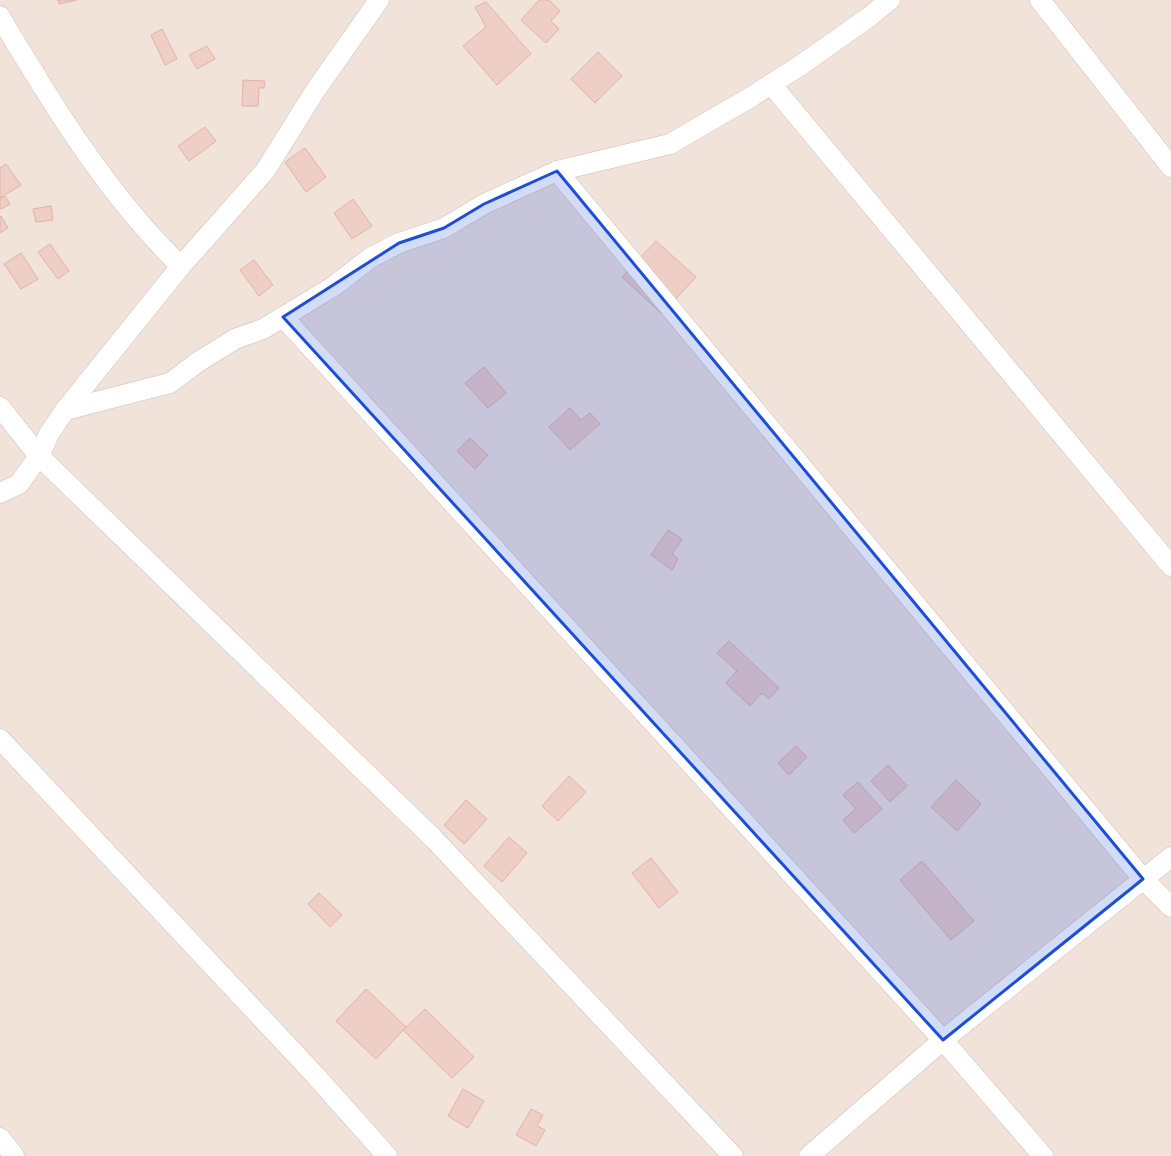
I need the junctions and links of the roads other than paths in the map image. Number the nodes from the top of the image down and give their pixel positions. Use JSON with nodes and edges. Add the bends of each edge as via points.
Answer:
{"nodes":[{"id":1,"x":379,"y":0,"type":"edge"},
{"id":2,"x":890,"y":0,"type":"edge"},
{"id":3,"x":1040,"y":0,"type":"edge"},
{"id":4,"x":0,"y":16,"type":"edge"},
{"id":5,"x":771,"y":84,"type":"junction"},
{"id":6,"x":1171,"y":167,"type":"edge"},
{"id":7,"x":557,"y":171,"type":"junction"},
{"id":8,"x":181,"y":266,"type":"junction"},
{"id":9,"x":282,"y":317,"type":"junction"},
{"id":10,"x":0,"y":407,"type":"edge"},
{"id":11,"x":65,"y":410,"type":"junction"},
{"id":12,"x":40,"y":456,"type":"junction"},
{"id":13,"x":0,"y":493,"type":"edge"},
{"id":14,"x":1171,"y":566,"type":"edge"},
{"id":15,"x":0,"y":739,"type":"edge"},
{"id":16,"x":1171,"y":857,"type":"edge"},
{"id":17,"x":1144,"y":879,"type":"junction"},
{"id":18,"x":1171,"y":907,"type":"edge"},
{"id":19,"x":943,"y":1040,"type":"junction"},
{"id":20,"x":0,"y":1138,"type":"edge"},
{"id":21,"x":14,"y":1156,"type":"edge"},
{"id":22,"x":387,"y":1156,"type":"edge"},
{"id":23,"x":733,"y":1156,"type":"edge"},
{"id":24,"x":809,"y":1156,"type":"edge"},
{"id":25,"x":1043,"y":1156,"type":"edge"}],
"edges":[{"from":1,"to":8,"type":"street","via":[[315,91],[265,171]]},
{"from":2,"to":5,"type":"street"},
{"from":3,"to":6,"type":"street"},
{"from":4,"to":8,"type":"street","via":[[61,117],[110,186],[161,247]]},
{"from":5,"to":7,"type":"street","via":[[670,144]]},
{"from":5,"to":14,"type":"street"},
{"from":7,"to":9,"type":"street","via":[[484,204],[444,228],[399,243],[370,258],[334,286]]},
{"from":7,"to":17,"type":"street"},
{"from":8,"to":11,"type":"street"},
{"from":9,"to":11,"type":"street","via":[[263,329],[235,339],[170,383]]},
{"from":9,"to":19,"type":"street"},
{"from":10,"to":12,"type":"street"},
{"from":11,"to":12,"type":"street","via":[[49,434]]},
{"from":12,"to":13,"type":"street","via":[[18,484]]},
{"from":12,"to":23,"type":"street","via":[[434,839]]},
{"from":15,"to":22,"type":"street"},
{"from":16,"to":17,"type":"street"},
{"from":17,"to":18,"type":"street"},
{"from":17,"to":19,"type":"street"},
{"from":19,"to":24,"type":"street"},
{"from":19,"to":25,"type":"street"},
{"from":20,"to":21,"type":"street"}]}
